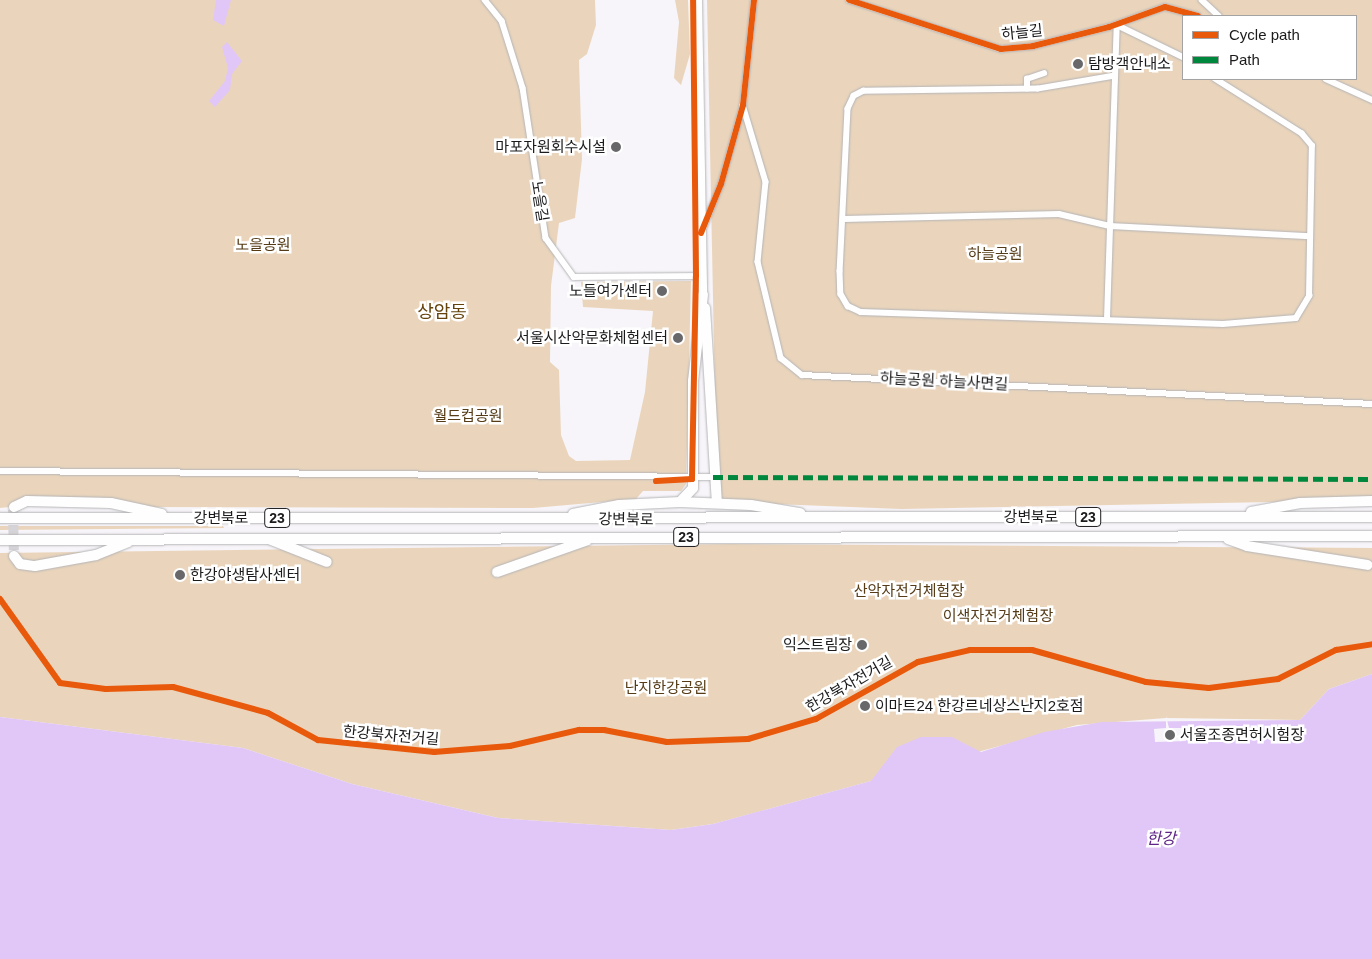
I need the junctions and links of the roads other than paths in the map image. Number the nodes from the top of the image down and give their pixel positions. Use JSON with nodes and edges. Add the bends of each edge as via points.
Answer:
{"nodes":[{"id":1,"x":485,"y":0,"type":"edge"},
{"id":2,"x":698,"y":0,"type":"edge"},
{"id":3,"x":754,"y":0,"type":"edge"},
{"id":4,"x":849,"y":0,"type":"edge"},
{"id":5,"x":1202,"y":0,"type":"edge"},
{"id":6,"x":1194,"y":15,"type":"edge"},
{"id":7,"x":1218,"y":15,"type":"edge"},
{"id":8,"x":1117,"y":25,"type":"junction"},
{"id":9,"x":1182,"y":57,"type":"edge"},
{"id":10,"x":1044,"y":74,"type":"dead end"},
{"id":11,"x":1116,"y":76,"type":"junction"},
{"id":12,"x":1217,"y":80,"type":"edge"},
{"id":13,"x":1328,"y":80,"type":"edge"},
{"id":14,"x":1027,"y":89,"type":"junction"},
{"id":15,"x":1372,"y":100,"type":"edge"},
{"id":16,"x":743,"y":105,"type":"junction"},
{"id":17,"x":844,"y":219,"type":"junction"},
{"id":18,"x":1110,"y":226,"type":"junction"},
{"id":19,"x":701,"y":233,"type":"junction"},
{"id":20,"x":1310,"y":236,"type":"junction"},
{"id":21,"x":702,"y":276,"type":"junction"},
{"id":22,"x":703,"y":295,"type":"junction"},
{"id":23,"x":1107,"y":319,"type":"junction"},
{"id":24,"x":695,"y":348,"type":"junction"},
{"id":25,"x":710,"y":348,"type":"junction"},
{"id":26,"x":1372,"y":404,"type":"edge"},
{"id":27,"x":0,"y":471,"type":"edge"},
{"id":28,"x":693,"y":477,"type":"junction"},
{"id":29,"x":713,"y":477,"type":"junction"},
{"id":30,"x":1372,"y":501,"type":"edge"},
{"id":31,"x":680,"y":502,"type":"junction"},
{"id":32,"x":716,"y":503,"type":"junction"},
{"id":33,"x":14,"y":507,"type":"dead end"},
{"id":34,"x":1372,"y":515,"type":"edge"},
{"id":35,"x":554,"y":517,"type":"junction"},
{"id":36,"x":825,"y":517,"type":"junction"},
{"id":37,"x":1221,"y":517,"type":"junction"},
{"id":38,"x":0,"y":518,"type":"edge"},
{"id":39,"x":185,"y":518,"type":"junction"},
{"id":40,"x":1222,"y":536,"type":"junction"},
{"id":41,"x":1372,"y":536,"type":"edge"},
{"id":42,"x":263,"y":537,"type":"junction"},
{"id":43,"x":602,"y":537,"type":"junction"},
{"id":44,"x":0,"y":540,"type":"edge"},
{"id":45,"x":135,"y":540,"type":"junction"},
{"id":46,"x":14,"y":556,"type":"dead end"},
{"id":47,"x":327,"y":562,"type":"dead end"},
{"id":48,"x":1368,"y":565,"type":"dead end"},
{"id":49,"x":497,"y":572,"type":"dead end"}],
"edges":[{"from":1,"to":21,"type":"street","name":"노을길","via":[[502,20],[523,88],[546,238],[574,277]]},
{"from":2,"to":19,"type":"street"},
{"from":3,"to":16,"type":"street"},
{"from":4,"to":8,"type":"street","name":"하늘길","via":[[1001,49],[1033,46]]},
{"from":5,"to":7,"type":"street"},
{"from":6,"to":8,"type":"street","name":"하늘길","via":[[1165,7]]},
{"from":8,"to":9,"type":"street"},
{"from":8,"to":11,"type":"street"},
{"from":10,"to":14,"type":"street","via":[[1027,79]]},
{"from":11,"to":14,"type":"street"},
{"from":11,"to":18,"type":"street"},
{"from":12,"to":20,"type":"street","via":[[1302,134],[1312,146]]},
{"from":13,"to":15,"type":"street"},
{"from":14,"to":17,"type":"street","via":[[864,91],[854,96],[848,109]]},
{"from":16,"to":19,"type":"street","via":[[721,184]]},
{"from":16,"to":26,"type":"street","name":"하늘공원 하늘사면길","via":[[766,182],[758,262],[781,358],[802,375]]},
{"from":17,"to":18,"type":"street","via":[[1059,214]]},
{"from":17,"to":23,"type":"street","via":[[841,294],[848,306],[861,312]]},
{"from":18,"to":20,"type":"street"},
{"from":18,"to":23,"type":"street"},
{"from":19,"to":21,"type":"street"},
{"from":20,"to":23,"type":"street","via":[[1309,296],[1296,318],[1225,324]]},
{"from":21,"to":22,"type":"street"},
{"from":22,"to":24,"type":"highway"},
{"from":22,"to":25,"type":"highway"},
{"from":24,"to":25,"type":"highway"},
{"from":24,"to":28,"type":"highway"},
{"from":25,"to":29,"type":"highway"},
{"from":27,"to":28,"type":"street"},
{"from":28,"to":29,"type":"street"},
{"from":28,"to":31,"type":"highway","via":[[689,497]]},
{"from":29,"to":32,"type":"highway"},
{"from":30,"to":37,"type":"highway","via":[[1300,503]]},
{"from":31,"to":32,"type":"highway"},
{"from":31,"to":35,"type":"highway","via":[[619,505]]},
{"from":32,"to":36,"type":"highway"},
{"from":33,"to":39,"type":"highway","via":[[27,502],[111,503]]},
{"from":34,"to":37,"type":"highway","name":"강변북로","number":"23"},
{"from":35,"to":36,"type":"highway","name":"강변북로","number":"23"},
{"from":35,"to":39,"type":"highway","name":"강변북로","number":"23"},
{"from":36,"to":37,"type":"highway","name":"강변북로","number":"23"},
{"from":38,"to":39,"type":"highway","name":"강변북로","number":"23"},
{"from":40,"to":41,"type":"highway","name":"강변북로","number":"23"},
{"from":40,"to":43,"type":"highway","name":"강변북로","number":"23"},
{"from":40,"to":48,"type":"highway","via":[[1247,546]]},
{"from":42,"to":43,"type":"highway","name":"강변북로","number":"23"},
{"from":42,"to":45,"type":"highway","name":"강변북로","number":"23"},
{"from":42,"to":47,"type":"highway"},
{"from":43,"to":49,"type":"highway"},
{"from":44,"to":45,"type":"highway","name":"강변북로","number":"23"},
{"from":45,"to":46,"type":"highway","via":[[96,555],[34,566],[20,564]]}]}
